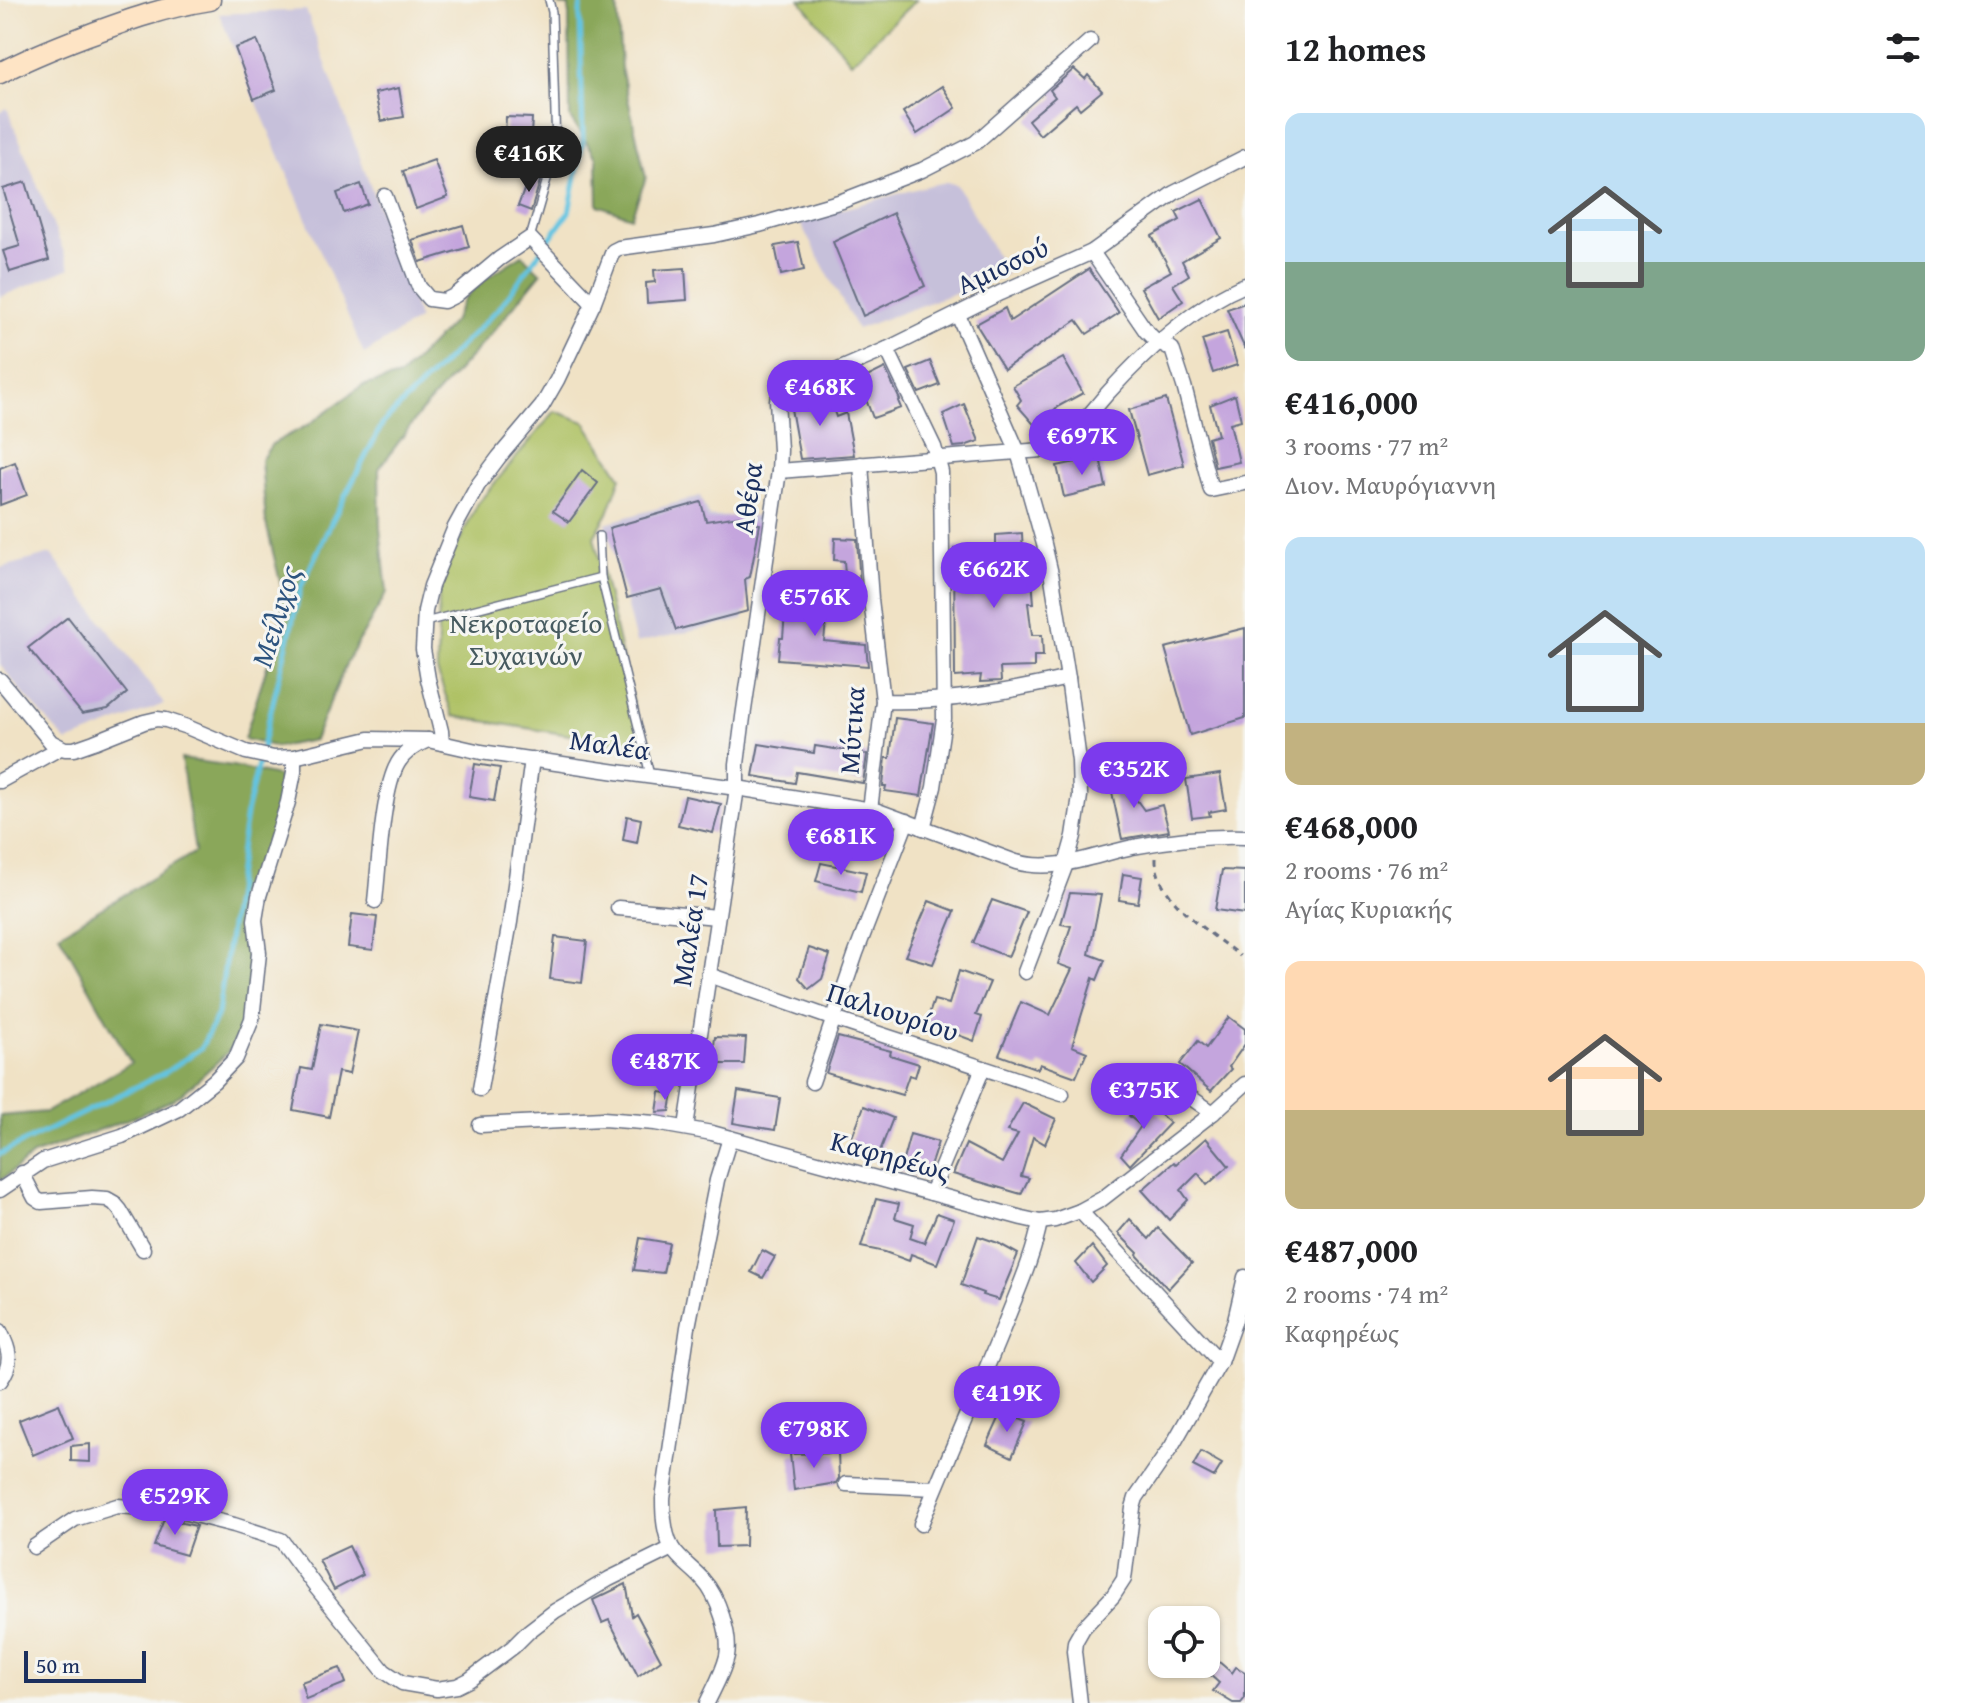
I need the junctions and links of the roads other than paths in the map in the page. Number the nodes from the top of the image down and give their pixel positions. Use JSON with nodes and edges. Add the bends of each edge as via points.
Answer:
{"nodes":[{"id":1,"x":210,"y":0,"type":"edge"},
{"id":2,"x":549,"y":0,"type":"edge"},
{"id":3,"x":153,"y":6,"type":"edge"},
{"id":4,"x":1090,"y":41,"type":"dead end"},
{"id":5,"x":0,"y":73,"type":"edge"},
{"id":6,"x":1245,"y":157,"type":"edge"},
{"id":7,"x":385,"y":196,"type":"dead end"},
{"id":8,"x":532,"y":241,"type":"junction"},
{"id":9,"x":1092,"y":252,"type":"junction"},
{"id":10,"x":1245,"y":285,"type":"edge"},
{"id":11,"x":593,"y":304,"type":"junction"},
{"id":12,"x":958,"y":315,"type":"junction"},
{"id":13,"x":1161,"y":343,"type":"junction"},
{"id":14,"x":887,"y":349,"type":"junction"},
{"id":15,"x":776,"y":406,"type":"joint"},
{"id":16,"x":1018,"y":452,"type":"junction"},
{"id":17,"x":938,"y":458,"type":"junction"},
{"id":18,"x":861,"y":464,"type":"junction"},
{"id":19,"x":779,"y":471,"type":"junction"},
{"id":20,"x":1245,"y":483,"type":"edge"},
{"id":21,"x":599,"y":536,"type":"dead end"},
{"id":22,"x":601,"y":577,"type":"junction"},
{"id":23,"x":425,"y":622,"type":"junction"},
{"id":24,"x":1068,"y":678,"type":"junction"},
{"id":25,"x":0,"y":680,"type":"edge"},
{"id":26,"x":944,"y":699,"type":"junction"},
{"id":27,"x":883,"y":701,"type":"junction"},
{"id":28,"x":435,"y":742,"type":"junction"},
{"id":29,"x":60,"y":748,"type":"junction"},
{"id":30,"x":294,"y":757,"type":"junction"},
{"id":31,"x":532,"y":759,"type":"junction"},
{"id":32,"x":650,"y":775,"type":"junction"},
{"id":33,"x":0,"y":781,"type":"edge"},
{"id":34,"x":737,"y":788,"type":"junction"},
{"id":35,"x":870,"y":810,"type":"junction"},
{"id":36,"x":907,"y":821,"type":"junction"},
{"id":37,"x":923,"y":828,"type":"junction"},
{"id":38,"x":1245,"y":837,"type":"edge"},
{"id":39,"x":1066,"y":864,"type":"junction"},
{"id":40,"x":375,"y":901,"type":"dead end"},
{"id":41,"x":618,"y":908,"type":"dead end"},
{"id":42,"x":717,"y":917,"type":"junction"},
{"id":43,"x":1025,"y":972,"type":"dead end"},
{"id":44,"x":709,"y":975,"type":"junction"},
{"id":45,"x":834,"y":1019,"type":"junction"},
{"id":46,"x":983,"y":1068,"type":"junction"},
{"id":47,"x":1161,"y":1077,"type":"dead end"},
{"id":48,"x":812,"y":1082,"type":"dead end"},
{"id":49,"x":1245,"y":1084,"type":"edge"},
{"id":50,"x":480,"y":1089,"type":"dead end"},
{"id":51,"x":1062,"y":1094,"type":"dead end"},
{"id":52,"x":1213,"y":1113,"type":"junction"},
{"id":53,"x":480,"y":1125,"type":"dead end"},
{"id":54,"x":686,"y":1127,"type":"junction"},
{"id":55,"x":730,"y":1138,"type":"junction"},
{"id":56,"x":22,"y":1173,"type":"junction"},
{"id":57,"x":0,"y":1190,"type":"edge"},
{"id":58,"x":931,"y":1193,"type":"junction"},
{"id":59,"x":1080,"y":1211,"type":"junction"},
{"id":60,"x":1040,"y":1222,"type":"junction"},
{"id":61,"x":143,"y":1249,"type":"dead end"},
{"id":62,"x":1245,"y":1277,"type":"edge"},
{"id":63,"x":0,"y":1331,"type":"edge"},
{"id":64,"x":1220,"y":1362,"type":"junction"},
{"id":65,"x":0,"y":1381,"type":"edge"},
{"id":66,"x":846,"y":1484,"type":"dead end"},
{"id":67,"x":935,"y":1488,"type":"junction"},
{"id":68,"x":921,"y":1524,"type":"dead end"},
{"id":69,"x":34,"y":1547,"type":"dead end"},
{"id":70,"x":672,"y":1548,"type":"junction"},
{"id":71,"x":707,"y":1703,"type":"edge"},
{"id":72,"x":1080,"y":1703,"type":"edge"}],
"edges":[{"from":1,"to":3,"type":"street"},
{"from":2,"to":8,"type":"lane","via":[[556,148]]},
{"from":3,"to":5,"type":"street"},
{"from":4,"to":11,"type":"street","via":[[975,143],[922,170],[759,225],[614,249]]},
{"from":6,"to":9,"type":"street","name":"Αμισσού","via":[[1174,193]]},
{"from":7,"to":8,"type":"street","via":[[419,287],[432,300],[460,293],[499,259]]},
{"from":8,"to":11,"type":"street"},
{"from":9,"to":12,"type":"street","name":"Αμισσού"},
{"from":9,"to":13,"type":"street","via":[[1146,331]]},
{"from":10,"to":13,"type":"street","via":[[1227,292]]},
{"from":11,"to":23,"type":"street","via":[[549,396],[466,506],[431,586]]},
{"from":12,"to":14,"type":"street","name":"Αμισσού"},
{"from":12,"to":16,"type":"street"},
{"from":13,"to":16,"type":"street","via":[[1060,447]]},
{"from":13,"to":20,"type":"street","via":[[1174,353],[1211,490]]},
{"from":14,"to":15,"type":"street","name":"Αμισσού","via":[[794,389]]},
{"from":14,"to":17,"type":"street"},
{"from":15,"to":19,"type":"street","name":"Αθέρα"},
{"from":16,"to":17,"type":"street"},
{"from":16,"to":24,"type":"street","via":[[1052,578]]},
{"from":17,"to":18,"type":"street"},
{"from":17,"to":26,"type":"street"},
{"from":18,"to":19,"type":"street"},
{"from":18,"to":27,"type":"street","name":"Μύτικα"},
{"from":19,"to":34,"type":"street","name":"Αθέρα"},
{"from":21,"to":22,"type":"lane"},
{"from":22,"to":23,"type":"lane"},
{"from":22,"to":32,"type":"lane"},
{"from":23,"to":28,"type":"street","via":[[423,649],[441,731]]},
{"from":24,"to":26,"type":"street"},
{"from":24,"to":39,"type":"street","via":[[1080,787]]},
{"from":25,"to":29,"type":"street"},
{"from":26,"to":27,"type":"street"},
{"from":26,"to":37,"type":"street","via":[[938,763]]},
{"from":27,"to":35,"type":"street","name":"Μύτικα"},
{"from":28,"to":30,"type":"street","name":"Μαλέα","via":[[369,739]]},
{"from":28,"to":31,"type":"street","name":"Μαλέα"},
{"from":28,"to":40,"type":"street","via":[[416,746],[396,765],[385,809]]},
{"from":29,"to":30,"type":"street","name":"Μαλέα","via":[[74,749],[157,719],[249,753]]},
{"from":29,"to":33,"type":"street","name":"Μαλέα"},
{"from":30,"to":56,"type":"street","via":[[288,802],[257,908],[259,953],[252,1019],[236,1058],[179,1109],[139,1130],[43,1161]]},
{"from":31,"to":32,"type":"street","name":"Μαλέα"},
{"from":31,"to":50,"type":"street"},
{"from":32,"to":34,"type":"street","name":"Μαλέα"},
{"from":34,"to":35,"type":"street","name":"Μαλέα"},
{"from":34,"to":42,"type":"street","name":"Μαλέα 17"},
{"from":35,"to":36,"type":"street","name":"Μαλέα"},
{"from":36,"to":37,"type":"street","name":"Μαλέα"},
{"from":36,"to":45,"type":"street"},
{"from":37,"to":39,"type":"street","name":"Μαλέα","via":[[1028,865]]},
{"from":38,"to":39,"type":"street","name":"Μαλέα","via":[[1159,843]]},
{"from":39,"to":43,"type":"street"},
{"from":41,"to":42,"type":"street"},
{"from":42,"to":44,"type":"street","name":"Μαλέα 17"},
{"from":44,"to":45,"type":"street","name":"Παλιουρίου"},
{"from":44,"to":54,"type":"street","name":"Μαλέα 17"},
{"from":45,"to":46,"type":"street","name":"Παλιουρίου"},
{"from":45,"to":48,"type":"street"},
{"from":46,"to":51,"type":"street","name":"Παλιουρίου"},
{"from":46,"to":58,"type":"street"},
{"from":47,"to":52,"type":"street"},
{"from":49,"to":52,"type":"street"},
{"from":52,"to":59,"type":"street"},
{"from":53,"to":54,"type":"street","name":"Καφηρέως","via":[[603,1119]]},
{"from":54,"to":55,"type":"street","name":"Καφηρέως"},
{"from":55,"to":58,"type":"street","name":"Καφηρέως"},
{"from":55,"to":70,"type":"street","via":[[690,1314],[663,1499]]},
{"from":56,"to":57,"type":"street"},
{"from":56,"to":61,"type":"street","via":[[41,1202],[100,1198],[114,1203]]},
{"from":58,"to":60,"type":"street","name":"Καφηρέως"},
{"from":59,"to":60,"type":"street"},
{"from":59,"to":64,"type":"street"},
{"from":60,"to":67,"type":"street","via":[[1018,1290]]},
{"from":62,"to":64,"type":"street"},
{"from":63,"to":65,"type":"street","via":[[10,1351]]},
{"from":64,"to":72,"type":"street","via":[[1136,1498],[1124,1579],[1078,1635],[1074,1651]]},
{"from":66,"to":67,"type":"street"},
{"from":67,"to":68,"type":"street"},
{"from":69,"to":70,"type":"street","via":[[75,1519],[117,1506],[175,1510],[281,1540],[384,1671],[402,1683],[437,1689],[469,1680],[555,1611]]},
{"from":70,"to":71,"type":"street","via":[[705,1581],[726,1632],[726,1658]]}]}
